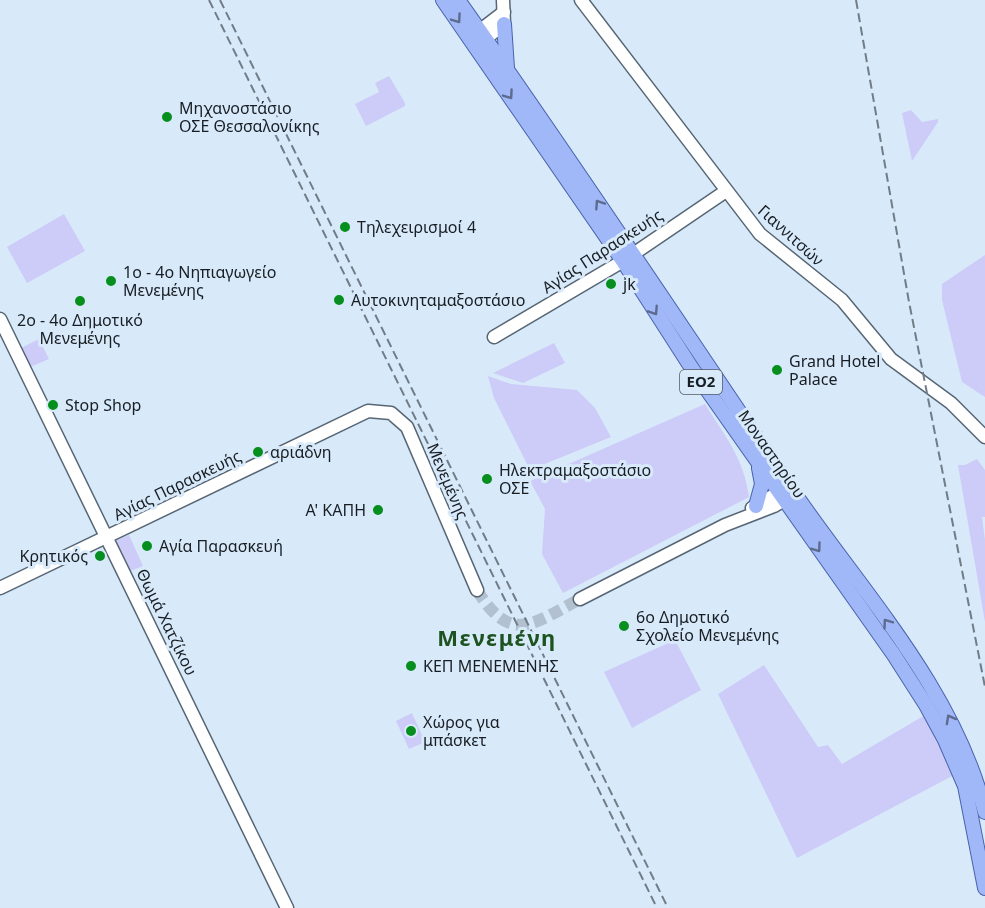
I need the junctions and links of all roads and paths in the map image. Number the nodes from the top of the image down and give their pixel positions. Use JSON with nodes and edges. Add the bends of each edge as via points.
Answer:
{"nodes":[{"id":1,"x":443,"y":0,"type":"edge"},
{"id":2,"x":458,"y":0,"type":"edge"},
{"id":3,"x":581,"y":0,"type":"edge"},
{"id":4,"x":504,"y":12,"type":"edge"},
{"id":5,"x":478,"y":39,"type":"junction"},
{"id":6,"x":507,"y":68,"type":"junction"},
{"id":7,"x":726,"y":191,"type":"junction"},
{"id":8,"x":627,"y":257,"type":"junction"},
{"id":9,"x":1,"y":318,"type":"edge"},
{"id":10,"x":494,"y":337,"type":"dead end"},
{"id":11,"x":368,"y":411,"type":"joint"},
{"id":12,"x":985,"y":437,"type":"edge"},
{"id":13,"x":756,"y":461,"type":"junction"},
{"id":14,"x":786,"y":493,"type":"junction"},
{"id":15,"x":756,"y":506,"type":"junction"},
{"id":16,"x":742,"y":517,"type":"junction"},
{"id":17,"x":107,"y":537,"type":"junction"},
{"id":18,"x":0,"y":588,"type":"edge"},
{"id":19,"x":477,"y":590,"type":"tunnel mouth"},
{"id":20,"x":580,"y":599,"type":"tunnel mouth"},
{"id":21,"x":985,"y":812,"type":"edge"},
{"id":22,"x":985,"y":888,"type":"edge"},
{"id":23,"x":287,"y":908,"type":"edge"}],
"edges":[{"from":1,"to":5,"type":"main road","name":"Μοναστηρίου","number":"ΕΟ2","one_way":true},
{"from":2,"to":5,"type":"main road","name":"Μοναστηρίου","number":"ΕΟ2"},
{"from":3,"to":7,"type":"street","name":"Γιαννιτσών"},
{"from":4,"to":5,"type":"street"},
{"from":4,"to":6,"type":"main road"},
{"from":5,"to":6,"type":"main road","name":"Μοναστηρίου","number":"ΕΟ2"},
{"from":5,"to":8,"type":"main road","name":"Μοναστηρίου","number":"ΕΟ2","one_way":true},
{"from":8,"to":6,"type":"main road","name":"Μοναστηρίου","number":"ΕΟ2","one_way":true},
{"from":7,"to":8,"type":"street","name":"Αγίας Παρασκευής"},
{"from":7,"to":12,"type":"street","name":"Γιαννιτσών","via":[[760,234],[845,303],[891,359],[951,403]]},
{"from":8,"to":10,"type":"street","name":"Αγίας Παρασκευής"},
{"from":8,"to":13,"type":"main road","name":"Μοναστηρίου","number":"ΕΟ2","one_way":true},
{"from":8,"to":14,"type":"main road","name":"Μοναστηρίου","number":"ΕΟ2"},
{"from":9,"to":17,"type":"street","name":"Θωμά Χατζίκου"},
{"from":11,"to":17,"type":"street","name":"Αγίας Παρασκευής"},
{"from":11,"to":19,"type":"street","name":"Μενεμένης","via":[[391,413],[407,427]]},
{"from":13,"to":14,"type":"main road","name":"Μοναστηρίου","number":"ΕΟ2"},
{"from":13,"to":15,"type":"main road","via":[[762,484]]},
{"from":14,"to":15,"type":"street"},
{"from":14,"to":16,"type":"street"},
{"from":21,"to":14,"type":"main road","name":"Μοναστηρίου","number":"ΕΟ2","one_way":true,"via":[[973,770],[921,671]]},
{"from":14,"to":22,"type":"main road","name":"Μοναστηρίου","number":"ΕΟ2","one_way":true,"via":[[942,734],[965,786]]},
{"from":15,"to":16,"type":"street"},
{"from":16,"to":20,"type":"street"},
{"from":17,"to":18,"type":"street","name":"Αγίας Παρασκευής"},
{"from":17,"to":23,"type":"street","name":"Θωμά Χατζίκου"}]}
